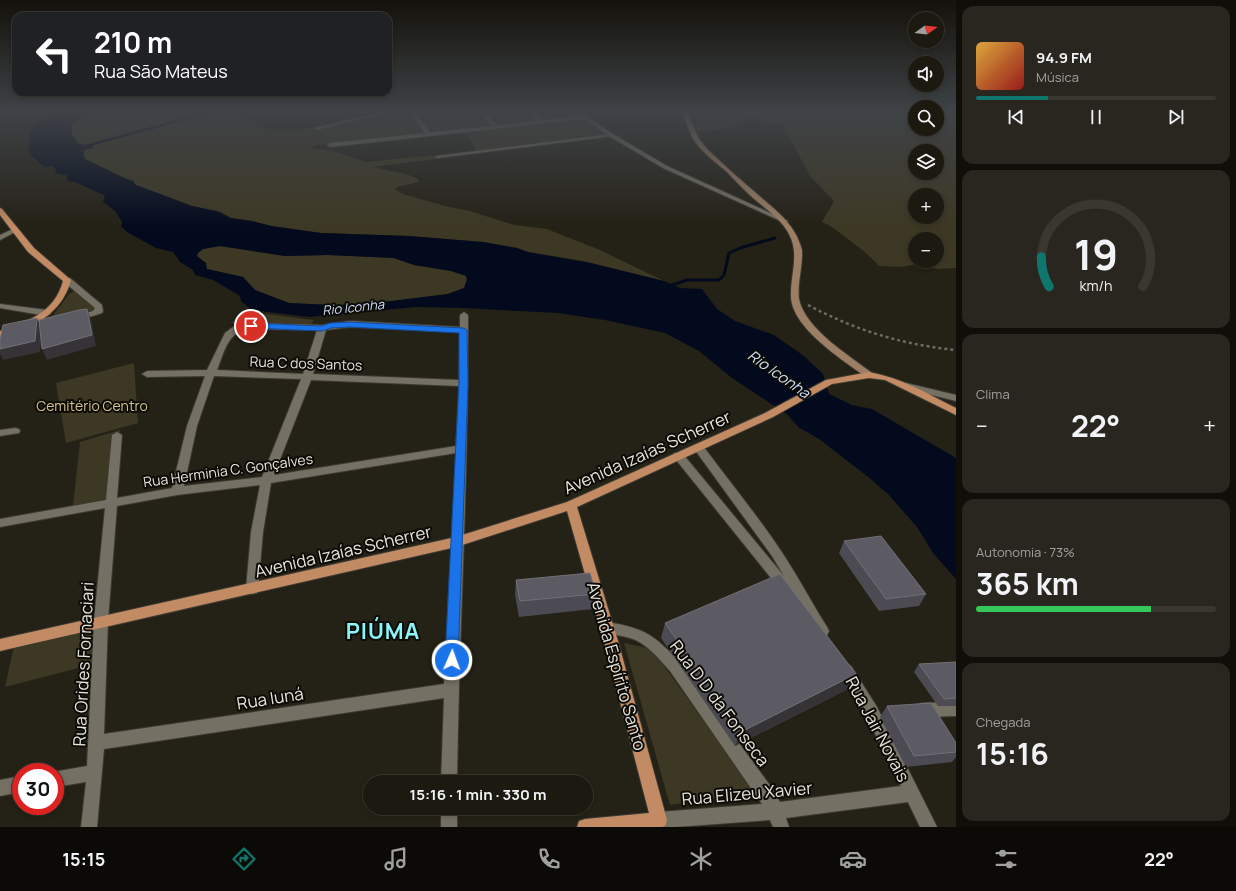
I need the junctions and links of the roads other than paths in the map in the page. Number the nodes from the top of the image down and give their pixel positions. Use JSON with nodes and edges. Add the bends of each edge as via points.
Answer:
{"nodes":[{"id":1,"x":488,"y":151,"type":"edge"},
{"id":2,"x":638,"y":151,"type":"edge"},
{"id":3,"x":705,"y":151,"type":"edge"},
{"id":4,"x":437,"y":157,"type":"dead end"},
{"id":5,"x":0,"y":210,"type":"edge"},
{"id":6,"x":785,"y":221,"type":"junction"},
{"id":7,"x":15,"y":230,"type":"junction"},
{"id":8,"x":0,"y":238,"type":"edge"},
{"id":9,"x":66,"y":280,"type":"junction"},
{"id":10,"x":0,"y":306,"type":"edge"},
{"id":11,"x":47,"y":313,"type":"junction"},
{"id":12,"x":464,"y":315,"type":"dead end"},
{"id":13,"x":66,"y":320,"type":"edge"},
{"id":14,"x":46,"y":323,"type":"edge"},
{"id":15,"x":25,"y":325,"type":"junction"},
{"id":16,"x":322,"y":328,"type":"junction"},
{"id":17,"x":463,"y":330,"type":"junction"},
{"id":18,"x":0,"y":334,"type":"edge"},
{"id":19,"x":210,"y":373,"type":"junction"},
{"id":20,"x":147,"y":374,"type":"dead end"},
{"id":21,"x":869,"y":374,"type":"junction"},
{"id":22,"x":307,"y":377,"type":"junction"},
{"id":23,"x":464,"y":383,"type":"junction"},
{"id":24,"x":906,"y":386,"type":"junction"},
{"id":25,"x":956,"y":398,"type":"edge"},
{"id":26,"x":956,"y":412,"type":"edge"},
{"id":27,"x":15,"y":431,"type":"dead end"},
{"id":28,"x":0,"y":433,"type":"edge"},
{"id":29,"x":117,"y":434,"type":"dead end"},
{"id":30,"x":698,"y":448,"type":"junction"},
{"id":31,"x":460,"y":449,"type":"junction"},
{"id":32,"x":678,"y":456,"type":"junction"},
{"id":33,"x":266,"y":480,"type":"junction"},
{"id":34,"x":177,"y":491,"type":"junction"},
{"id":35,"x":112,"y":502,"type":"junction"},
{"id":36,"x":571,"y":505,"type":"junction"},
{"id":37,"x":0,"y":524,"type":"edge"},
{"id":38,"x":456,"y":542,"type":"junction"},
{"id":39,"x":776,"y":553,"type":"junction"},
{"id":40,"x":762,"y":557,"type":"junction"},
{"id":41,"x":252,"y":589,"type":"junction"},
{"id":42,"x":798,"y":592,"type":"junction"},
{"id":43,"x":101,"y":621,"type":"junction"},
{"id":44,"x":607,"y":628,"type":"junction"},
{"id":45,"x":0,"y":644,"type":"edge"},
{"id":46,"x":831,"y":645,"type":"edge"},
{"id":47,"x":839,"y":659,"type":"edge"},
{"id":48,"x":451,"y":690,"type":"junction"},
{"id":49,"x":956,"y":709,"type":"edge"},
{"id":50,"x":910,"y":710,"type":"edge"},
{"id":51,"x":96,"y":744,"type":"junction"},
{"id":52,"x":95,"y":773,"type":"junction"},
{"id":53,"x":449,"y":775,"type":"edge"},
{"id":54,"x":64,"y":778,"type":"edge"},
{"id":55,"x":12,"y":786,"type":"edge"},
{"id":56,"x":0,"y":788,"type":"edge"},
{"id":57,"x":912,"y":793,"type":"junction"},
{"id":58,"x":776,"y":811,"type":"junction"},
{"id":59,"x":449,"y":815,"type":"edge"},
{"id":60,"x":660,"y":823,"type":"edge"},
{"id":61,"x":89,"y":827,"type":"edge"},
{"id":62,"x":449,"y":827,"type":"edge"},
{"id":63,"x":585,"y":827,"type":"edge"},
{"id":64,"x":781,"y":827,"type":"edge"},
{"id":65,"x":930,"y":827,"type":"edge"}],
"edges":[{"from":1,"to":4,"type":"lane"},
{"from":2,"to":6,"type":"street","via":[[683,177]]},
{"from":3,"to":6,"type":"street"},
{"from":5,"to":7,"type":"main road"},
{"from":6,"to":21,"type":"street","via":[[794,236],[799,253],[795,298],[797,309],[816,332]]},
{"from":7,"to":8,"type":"street"},
{"from":7,"to":9,"type":"main road","via":[[31,250]]},
{"from":9,"to":11,"type":"main road","via":[[63,295]]},
{"from":9,"to":13,"type":"street","via":[[99,307],[99,311],[86,317]]},
{"from":10,"to":11,"type":"street"},
{"from":11,"to":15,"type":"main road"},
{"from":12,"to":17,"type":"street"},
{"from":14,"to":15,"type":"street"},
{"from":15,"to":18,"type":"main road"},
{"from":16,"to":17,"type":"street","via":[[350,324]]},
{"from":16,"to":19,"type":"street","via":[[251,326],[232,330]]},
{"from":16,"to":22,"type":"street"},
{"from":17,"to":23,"type":"street"},
{"from":19,"to":20,"type":"street","name":"Rua C dos Santos"},
{"from":19,"to":22,"type":"street","name":"Rua C dos Santos"},
{"from":19,"to":34,"type":"street","via":[[192,425]]},
{"from":21,"to":24,"type":"main road"},
{"from":21,"to":30,"type":"main road","name":"Avenida Izaías Scherrer","via":[[829,382],[770,415]]},
{"from":22,"to":23,"type":"street","name":"Rua C dos Santos"},
{"from":22,"to":33,"type":"street"},
{"from":23,"to":31,"type":"street"},
{"from":24,"to":25,"type":"street"},
{"from":24,"to":26,"type":"main road"},
{"from":27,"to":28,"type":"street"},
{"from":29,"to":35,"type":"street","name":"Rua Orides Fornaciari"},
{"from":30,"to":32,"type":"main road","name":"Avenida Izaías Scherrer"},
{"from":30,"to":39,"type":"street"},
{"from":31,"to":33,"type":"street","name":"Rua Herminia C. Gonçalves"},
{"from":31,"to":38,"type":"street"},
{"from":32,"to":36,"type":"main road","name":"Avenida Izaías Scherrer"},
{"from":32,"to":40,"type":"street"},
{"from":33,"to":34,"type":"street","name":"Rua Herminia C. Gonçalves"},
{"from":33,"to":41,"type":"street","via":[[257,532]]},
{"from":34,"to":35,"type":"street","name":"Rua Herminia C. Gonçalves"},
{"from":35,"to":37,"type":"street","name":"Rua Herminia C. Gonçalves"},
{"from":35,"to":43,"type":"street","name":"Rua Orides Fornaciari"},
{"from":36,"to":38,"type":"main road","name":"Avenida Izaías Scherrer"},
{"from":36,"to":44,"type":"main road","name":"Avenida Espírito Santo"},
{"from":38,"to":41,"type":"main road","name":"Avenida Izaías Scherrer"},
{"from":38,"to":48,"type":"street"},
{"from":39,"to":40,"type":"street"},
{"from":39,"to":42,"type":"street"},
{"from":40,"to":42,"type":"street","via":[[780,579]]},
{"from":41,"to":43,"type":"main road","name":"Avenida Izaías Scherrer"},
{"from":42,"to":46,"type":"street"},
{"from":43,"to":45,"type":"main road","name":"Avenida Izaías Scherrer"},
{"from":43,"to":51,"type":"street","name":"Rua Orides Fornaciari"},
{"from":44,"to":58,"type":"street","name":"Rua D D da Fonseca","via":[[639,635],[660,650],[675,667]]},
{"from":44,"to":60,"type":"main road","name":"Avenida Espírito Santo"},
{"from":47,"to":57,"type":"street","name":"Rua Jair Novais","via":[[880,711]]},
{"from":48,"to":51,"type":"street","name":"Rua Iuná"},
{"from":48,"to":53,"type":"street"},
{"from":49,"to":50,"type":"street"},
{"from":51,"to":52,"type":"street","name":"Rua Orides Fornaciari"},
{"from":52,"to":54,"type":"street"},
{"from":52,"to":61,"type":"street","name":"Rua Orides Fornaciari"},
{"from":55,"to":56,"type":"street"},
{"from":57,"to":58,"type":"street","name":"Rua Elizeu Xavier"},
{"from":57,"to":65,"type":"street","name":"Rua Jair Novais"},
{"from":58,"to":60,"type":"street","name":"Rua Elizeu Xavier"},
{"from":58,"to":64,"type":"street","name":"Rua D D da Fonseca"},
{"from":59,"to":62,"type":"street"},
{"from":60,"to":63,"type":"main road","name":"Rua Elizeu Xavier"}]}
